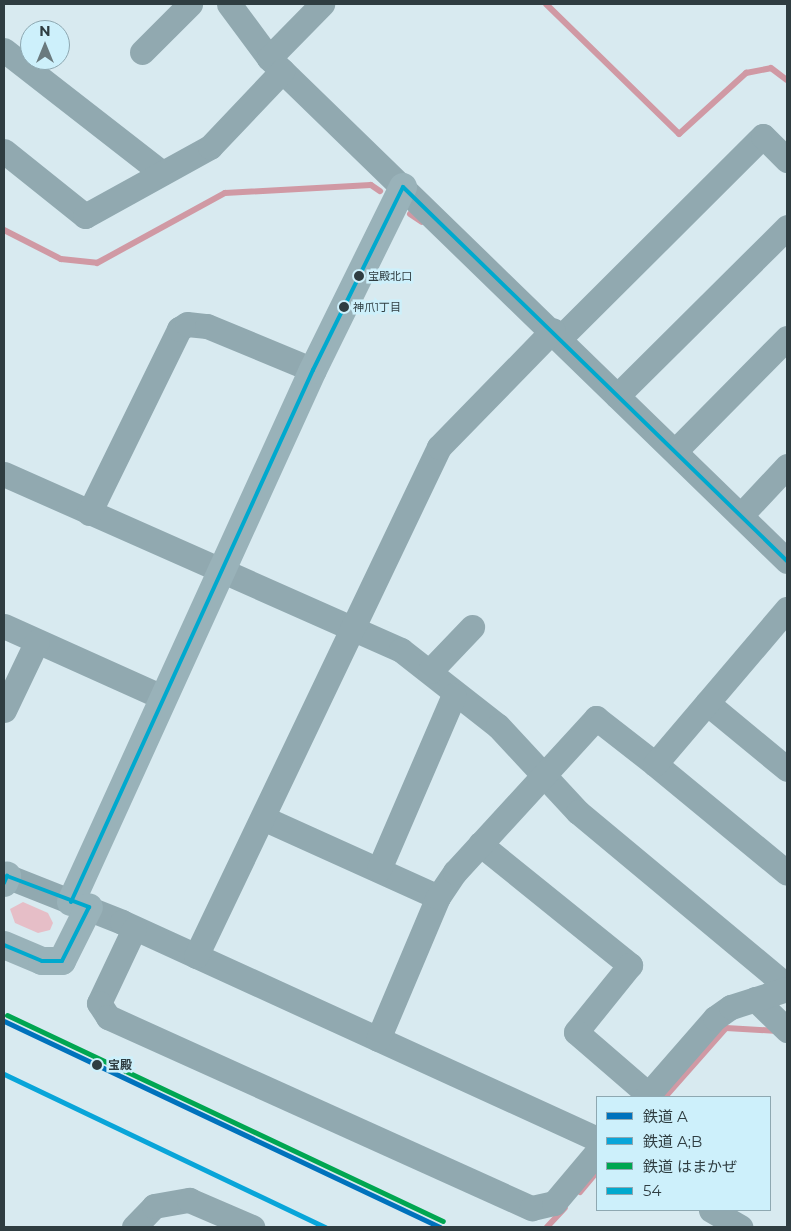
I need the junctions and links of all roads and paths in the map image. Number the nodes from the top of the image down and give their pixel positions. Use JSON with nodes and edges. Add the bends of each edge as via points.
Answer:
{"nodes":[{"id":1,"x":190,"y":4,"type":"edge"},
{"id":2,"x":229,"y":4,"type":"edge"},
{"id":3,"x":322,"y":4,"type":"edge"},
{"id":4,"x":4,"y":50,"type":"edge"},
{"id":5,"x":142,"y":52,"type":"dead end"},
{"id":6,"x":275,"y":64,"type":"junction"},
{"id":7,"x":4,"y":150,"type":"edge"},
{"id":8,"x":787,"y":160,"type":"edge"},
{"id":9,"x":162,"y":173,"type":"junction"},
{"id":10,"x":403,"y":186,"type":"junction"},
{"id":11,"x":787,"y":227,"type":"edge"},
{"id":12,"x":556,"y":334,"type":"junction"},
{"id":13,"x":787,"y":338,"type":"edge"},
{"id":14,"x":313,"y":370,"type":"junction"},
{"id":15,"x":618,"y":396,"type":"junction"},
{"id":16,"x":675,"y":451,"type":"junction"},
{"id":17,"x":787,"y":466,"type":"edge"},
{"id":18,"x":4,"y":474,"type":"edge"},
{"id":19,"x":89,"y":513,"type":"junction"},
{"id":20,"x":742,"y":514,"type":"junction"},
{"id":21,"x":787,"y":561,"type":"edge"},
{"id":22,"x":223,"y":572,"type":"junction"},
{"id":23,"x":787,"y":609,"type":"edge"},
{"id":24,"x":4,"y":626,"type":"edge"},
{"id":25,"x":472,"y":627,"type":"dead end"},
{"id":26,"x":352,"y":630,"type":"junction"},
{"id":27,"x":37,"y":641,"type":"junction"},
{"id":28,"x":430,"y":671,"type":"junction"},
{"id":29,"x":454,"y":695,"type":"junction"},
{"id":30,"x":164,"y":698,"type":"junction"},
{"id":31,"x":708,"y":703,"type":"junction"},
{"id":32,"x":4,"y":710,"type":"edge"},
{"id":33,"x":656,"y":764,"type":"junction"},
{"id":34,"x":787,"y":769,"type":"edge"},
{"id":35,"x":546,"y":775,"type":"junction"},
{"id":36,"x":263,"y":818,"type":"junction"},
{"id":37,"x":480,"y":844,"type":"junction"},
{"id":38,"x":379,"y":869,"type":"junction"},
{"id":39,"x":787,"y":873,"type":"edge"},
{"id":40,"x":5,"y":878,"type":"edge"},
{"id":41,"x":438,"y":897,"type":"junction"},
{"id":42,"x":80,"y":905,"type":"junction"},
{"id":43,"x":134,"y":928,"type":"junction"},
{"id":44,"x":4,"y":945,"type":"edge"},
{"id":45,"x":196,"y":956,"type":"junction"},
{"id":46,"x":787,"y":988,"type":"edge"},
{"id":47,"x":755,"y":999,"type":"junction"},
{"id":48,"x":782,"y":1025,"type":"edge"},
{"id":49,"x":378,"y":1039,"type":"junction"},
{"id":50,"x":648,"y":1096,"type":"edge"},
{"id":51,"x":596,"y":1140,"type":"edge"},
{"id":52,"x":713,"y":1211,"type":"edge"},
{"id":53,"x":134,"y":1227,"type":"edge"},
{"id":54,"x":252,"y":1227,"type":"edge"},
{"id":55,"x":740,"y":1227,"type":"edge"}],
"edges":[{"from":1,"to":5,"type":"street"},
{"from":2,"to":6,"type":"street"},
{"from":3,"to":6,"type":"street"},
{"from":4,"to":9,"type":"street"},
{"from":6,"to":9,"type":"street","via":[[210,147]]},
{"from":6,"to":10,"type":"street"},
{"from":7,"to":9,"type":"street","via":[[85,216]]},
{"from":8,"to":12,"type":"street","via":[[763,136]]},
{"from":10,"to":12,"type":"street"},
{"from":10,"to":14,"type":"street"},
{"from":11,"to":15,"type":"street"},
{"from":12,"to":15,"type":"street"},
{"from":12,"to":26,"type":"street","via":[[439,447]]},
{"from":13,"to":16,"type":"street"},
{"from":14,"to":19,"type":"street","via":[[207,326],[187,324],[179,329]]},
{"from":14,"to":22,"type":"street"},
{"from":15,"to":16,"type":"street"},
{"from":16,"to":20,"type":"street"},
{"from":17,"to":20,"type":"street"},
{"from":18,"to":19,"type":"street"},
{"from":19,"to":22,"type":"street"},
{"from":20,"to":21,"type":"street"},
{"from":22,"to":26,"type":"street"},
{"from":22,"to":30,"type":"street"},
{"from":23,"to":31,"type":"street"},
{"from":24,"to":27,"type":"street"},
{"from":25,"to":28,"type":"street"},
{"from":26,"to":28,"type":"street","via":[[401,650]]},
{"from":26,"to":36,"type":"street"},
{"from":27,"to":30,"type":"street"},
{"from":27,"to":32,"type":"street"},
{"from":28,"to":29,"type":"street"},
{"from":29,"to":35,"type":"street","via":[[498,726]]},
{"from":29,"to":38,"type":"street"},
{"from":30,"to":42,"type":"street"},
{"from":31,"to":33,"type":"street"},
{"from":31,"to":34,"type":"street"},
{"from":33,"to":35,"type":"street","via":[[596,718]]},
{"from":33,"to":39,"type":"street"},
{"from":35,"to":37,"type":"street"},
{"from":35,"to":46,"type":"street","via":[[578,812]]},
{"from":36,"to":38,"type":"street"},
{"from":36,"to":45,"type":"street"},
{"from":37,"to":41,"type":"street"},
{"from":37,"to":50,"type":"street","via":[[630,965],[576,1032]]},
{"from":38,"to":41,"type":"street"},
{"from":40,"to":42,"type":"street"},
{"from":41,"to":49,"type":"street"},
{"from":42,"to":43,"type":"street"},
{"from":42,"to":44,"type":"street","via":[[62,961],[42,961]]},
{"from":43,"to":45,"type":"street"},
{"from":43,"to":51,"type":"street","via":[[99,1003],[108,1017],[532,1208],[554,1203]]},
{"from":45,"to":49,"type":"street"},
{"from":46,"to":47,"type":"street"},
{"from":47,"to":48,"type":"street"},
{"from":47,"to":50,"type":"street","via":[[716,1018]]},
{"from":49,"to":51,"type":"street"},
{"from":52,"to":55,"type":"street"},
{"from":53,"to":54,"type":"street","via":[[154,1206],[189,1200]]}]}
